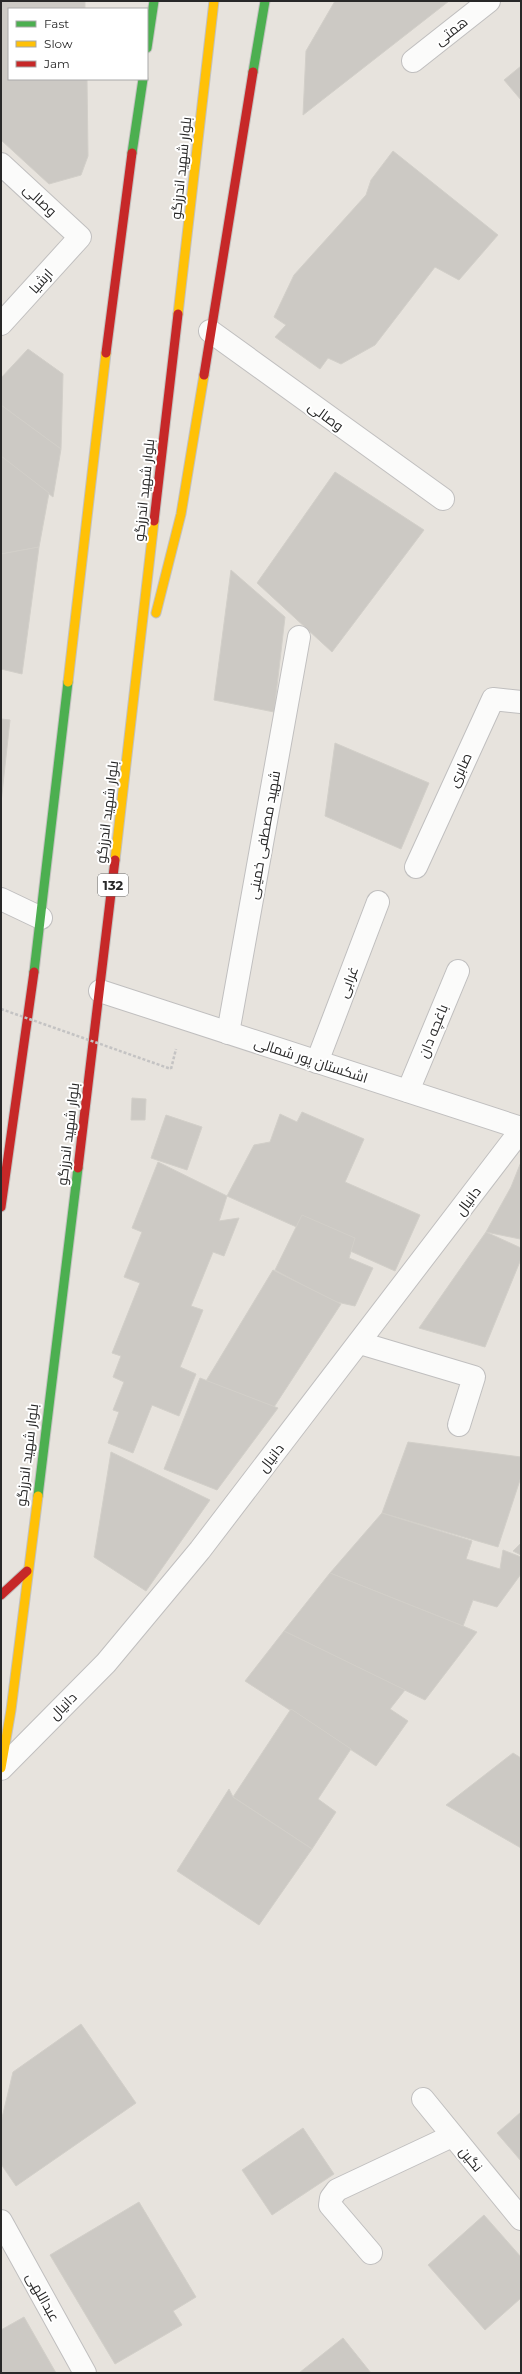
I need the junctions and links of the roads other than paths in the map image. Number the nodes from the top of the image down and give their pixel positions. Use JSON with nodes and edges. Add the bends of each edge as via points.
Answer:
{"nodes":[{"id":1,"x":214,"y":1,"type":"edge"},
{"id":2,"x":265,"y":1,"type":"edge"},
{"id":3,"x":489,"y":1,"type":"edge"},
{"id":4,"x":153,"y":2,"type":"edge"},
{"id":5,"x":148,"y":40,"type":"edge"},
{"id":6,"x":413,"y":61,"type":"dead end"},
{"id":7,"x":142,"y":80,"type":"edge"},
{"id":8,"x":1,"y":164,"type":"edge"},
{"id":9,"x":80,"y":237,"type":"joint"},
{"id":10,"x":1,"y":324,"type":"edge"},
{"id":11,"x":210,"y":332,"type":"junction"},
{"id":12,"x":443,"y":499,"type":"dead end"},
{"id":13,"x":155,"y":620,"type":"dead end"},
{"id":14,"x":151,"y":634,"type":"dead end"},
{"id":15,"x":299,"y":637,"type":"dead end"},
{"id":16,"x":134,"y":702,"type":"junction"},
{"id":17,"x":521,"y":702,"type":"edge"},
{"id":18,"x":416,"y":867,"type":"dead end"},
{"id":19,"x":1,"y":899,"type":"edge"},
{"id":20,"x":378,"y":902,"type":"dead end"},
{"id":21,"x":41,"y":918,"type":"junction"},
{"id":22,"x":458,"y":970,"type":"dead end"},
{"id":23,"x":100,"y":991,"type":"junction"},
{"id":24,"x":228,"y":1033,"type":"junction"},
{"id":25,"x":317,"y":1062,"type":"junction"},
{"id":26,"x":408,"y":1092,"type":"junction"},
{"id":27,"x":521,"y":1129,"type":"edge"},
{"id":28,"x":1,"y":1207,"type":"edge"},
{"id":29,"x":360,"y":1343,"type":"junction"},
{"id":30,"x":459,"y":1425,"type":"dead end"},
{"id":31,"x":27,"y":1571,"type":"junction"},
{"id":32,"x":1,"y":1595,"type":"edge"},
{"id":33,"x":4,"y":1695,"type":"dead end"},
{"id":34,"x":11,"y":1710,"type":"junction"},
{"id":35,"x":1,"y":1768,"type":"edge"},
{"id":36,"x":423,"y":2099,"type":"dead end"},
{"id":37,"x":452,"y":2136,"type":"junction"},
{"id":38,"x":517,"y":2207,"type":"edge"},
{"id":39,"x":1,"y":2221,"type":"edge"},
{"id":40,"x":371,"y":2254,"type":"dead end"},
{"id":41,"x":85,"y":2373,"type":"edge"}],
"edges":[{"from":1,"to":16,"type":"main road","name":"بلوار شهید اندرزگو","number":"132"},
{"from":2,"to":11,"type":"main road"},
{"from":3,"to":6,"type":"street","name":"همتی"},
{"from":4,"to":5,"type":"main road"},
{"from":7,"to":21,"type":"main road","via":[[117,260]]},
{"from":8,"to":9,"type":"street","name":"وصالی"},
{"from":9,"to":10,"type":"street","name":"ارشیا"},
{"from":11,"to":12,"type":"street","name":"وصالی"},
{"from":11,"to":13,"type":"main road","via":[[180,514]]},
{"from":14,"to":16,"type":"main road"},
{"from":15,"to":24,"type":"street","name":"شهید مصطفی خمینی"},
{"from":16,"to":23,"type":"main road","name":"بلوار شهید اندرزگو","number":"132"},
{"from":17,"to":18,"type":"street","name":"صابری","via":[[493,699]]},
{"from":19,"to":21,"type":"street"},
{"from":20,"to":25,"type":"street","name":"غرابی"},
{"from":21,"to":28,"type":"main road"},
{"from":22,"to":26,"type":"street","name":"باغچه دان"},
{"from":23,"to":24,"type":"street","name":"اشکستان پور شمالی"},
{"from":23,"to":31,"type":"main road","name":"بلوار شهید اندرزگو","number":"132"},
{"from":24,"to":25,"type":"street","name":"اشکستان پور شمالی"},
{"from":25,"to":26,"type":"street","name":"اشکستان پور شمالی"},
{"from":26,"to":27,"type":"street","name":"اشکستان پور شمالی"},
{"from":27,"to":29,"type":"street","name":"دانیال"},
{"from":29,"to":30,"type":"street","via":[[474,1377]]},
{"from":29,"to":35,"type":"street","name":"دانیال","via":[[200,1550],[106,1663]]},
{"from":31,"to":32,"type":"main road"},
{"from":31,"to":34,"type":"main road","name":"بلوار شهید اندرزگو","number":"132"},
{"from":33,"to":34,"type":"main road"},
{"from":34,"to":35,"type":"main road","name":"بلوار شهید اندرزگو","number":"132"},
{"from":36,"to":37,"type":"street","name":"نگین"},
{"from":37,"to":38,"type":"street","name":"نگین"},
{"from":37,"to":40,"type":"street","via":[[337,2190],[331,2198],[330,2205]]},
{"from":39,"to":41,"type":"street","name":"عبداللهی"}]}
